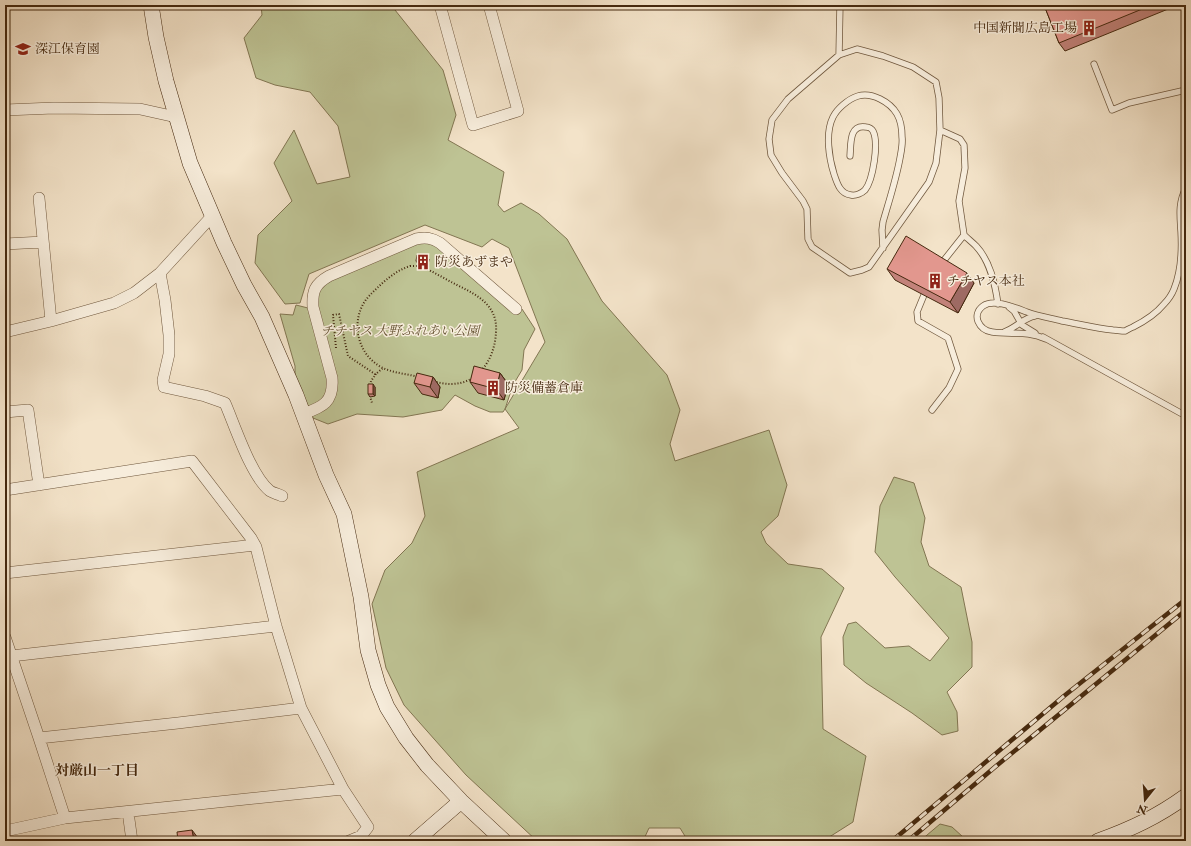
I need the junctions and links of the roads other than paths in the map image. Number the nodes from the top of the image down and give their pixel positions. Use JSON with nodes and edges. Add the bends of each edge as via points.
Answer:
{"nodes":[{"id":1,"x":151,"y":5,"type":"edge"},
{"id":2,"x":489,"y":5,"type":"edge"},
{"id":3,"x":840,"y":5,"type":"edge"},
{"id":4,"x":443,"y":6,"type":"edge"},
{"id":5,"x":839,"y":55,"type":"junction"},
{"id":6,"x":1094,"y":64,"type":"dead end"},
{"id":7,"x":1186,"y":90,"type":"edge"},
{"id":8,"x":5,"y":110,"type":"edge"},
{"id":9,"x":176,"y":117,"type":"junction"},
{"id":10,"x":940,"y":130,"type":"junction"},
{"id":11,"x":850,"y":156,"type":"dead end"},
{"id":12,"x":1186,"y":188,"type":"edge"},
{"id":13,"x":39,"y":198,"type":"dead end"},
{"id":14,"x":213,"y":215,"type":"junction"},
{"id":15,"x":964,"y":235,"type":"junction"},
{"id":16,"x":43,"y":242,"type":"junction"},
{"id":17,"x":5,"y":244,"type":"edge"},
{"id":18,"x":884,"y":248,"type":"junction"},
{"id":19,"x":941,"y":264,"type":"edge"},
{"id":20,"x":160,"y":273,"type":"junction"},
{"id":21,"x":924,"y":295,"type":"edge"},
{"id":22,"x":1000,"y":304,"type":"junction"},
{"id":23,"x":516,"y":309,"type":"dead end"},
{"id":24,"x":1044,"y":317,"type":"junction"},
{"id":25,"x":51,"y":321,"type":"junction"},
{"id":26,"x":1020,"y":322,"type":"junction"},
{"id":27,"x":5,"y":332,"type":"edge"},
{"id":28,"x":992,"y":332,"type":"junction"},
{"id":29,"x":1046,"y":338,"type":"junction"},
{"id":30,"x":932,"y":410,"type":"dead end"},
{"id":31,"x":5,"y":412,"type":"edge"},
{"id":32,"x":303,"y":414,"type":"junction"},
{"id":33,"x":1186,"y":416,"type":"edge"},
{"id":34,"x":39,"y":485,"type":"junction"},
{"id":35,"x":5,"y":490,"type":"edge"},
{"id":36,"x":282,"y":496,"type":"dead end"},
{"id":37,"x":255,"y":545,"type":"junction"},
{"id":38,"x":5,"y":572,"type":"edge"},
{"id":39,"x":276,"y":626,"type":"junction"},
{"id":40,"x":5,"y":637,"type":"edge"},
{"id":41,"x":11,"y":656,"type":"junction"},
{"id":42,"x":301,"y":708,"type":"junction"},
{"id":43,"x":40,"y":738,"type":"junction"},
{"id":44,"x":343,"y":789,"type":"junction"},
{"id":45,"x":1186,"y":796,"type":"edge"},
{"id":46,"x":460,"y":801,"type":"junction"},
{"id":47,"x":128,"y":812,"type":"junction"},
{"id":48,"x":65,"y":818,"type":"junction"},
{"id":49,"x":5,"y":831,"type":"edge"},
{"id":50,"x":132,"y":841,"type":"edge"},
{"id":51,"x":350,"y":841,"type":"edge"},
{"id":52,"x":415,"y":841,"type":"edge"},
{"id":53,"x":504,"y":841,"type":"edge"},
{"id":54,"x":1098,"y":841,"type":"edge"}],
"edges":[{"from":1,"to":9,"type":"street","via":[[156,37]]},
{"from":2,"to":4,"type":"street","via":[[518,111],[473,125]]},
{"from":3,"to":5,"type":"lane"},
{"from":5,"to":10,"type":"lane","via":[[857,49],[877,54],[913,66],[936,82]]},
{"from":5,"to":18,"type":"lane","via":[[788,99],[772,120],[769,139],[771,155],[803,201],[808,239],[812,247],[850,273],[869,267]]},
{"from":6,"to":7,"type":"lane","via":[[1112,110]]},
{"from":8,"to":9,"type":"street","via":[[140,109]]},
{"from":9,"to":14,"type":"street","via":[[190,163]]},
{"from":10,"to":15,"type":"lane","via":[[960,139],[964,144],[966,168],[959,201]]},
{"from":10,"to":18,"type":"lane","via":[[936,163],[929,182]]},
{"from":11,"to":18,"type":"lane","via":[[853,132],[862,126],[869,127],[873,131],[876,144],[875,158],[865,190],[852,196],[844,193],[838,186],[833,171],[829,154],[830,125],[840,108],[858,96],[882,100],[897,114],[902,139],[898,168],[883,222]]},
{"from":12,"to":24,"type":"lane","via":[[1180,214],[1179,271],[1174,290],[1154,315],[1125,331]]},
{"from":13,"to":16,"type":"street"},
{"from":14,"to":20,"type":"street"},
{"from":14,"to":32,"type":"street","via":[[244,285],[262,317]]},
{"from":15,"to":19,"type":"lane"},
{"from":15,"to":22,"type":"lane","via":[[985,258]]},
{"from":16,"to":17,"type":"street"},
{"from":16,"to":25,"type":"street"},
{"from":20,"to":25,"type":"street","via":[[134,293],[114,303]]},
{"from":20,"to":36,"type":"street","via":[[170,354],[163,380],[164,387],[225,403],[259,478],[271,492]]},
{"from":21,"to":30,"type":"lane","via":[[917,312],[918,321],[948,338],[958,370],[949,388]]},
{"from":22,"to":24,"type":"lane"},
{"from":22,"to":26,"type":"lane","via":[[1014,311]]},
{"from":22,"to":28,"type":"lane","via":[[988,304],[978,314],[982,328]]},
{"from":23,"to":32,"type":"street","via":[[433,239],[416,239],[329,276],[321,281],[312,298],[333,388],[324,405]]},
{"from":24,"to":26,"type":"lane","via":[[1033,316]]},
{"from":25,"to":27,"type":"street"},
{"from":26,"to":28,"type":"lane","via":[[1004,332]]},
{"from":26,"to":29,"type":"lane","via":[[1024,327]]},
{"from":28,"to":29,"type":"lane","via":[[1027,333]]},
{"from":29,"to":33,"type":"lane"},
{"from":31,"to":34,"type":"street","via":[[28,410]]},
{"from":32,"to":46,"type":"street","via":[[344,514],[361,597],[368,650],[378,685],[387,707],[406,738]]},
{"from":34,"to":35,"type":"street"},
{"from":34,"to":37,"type":"street","via":[[192,460]]},
{"from":37,"to":38,"type":"street"},
{"from":37,"to":39,"type":"street"},
{"from":39,"to":41,"type":"street"},
{"from":39,"to":42,"type":"street"},
{"from":40,"to":41,"type":"street"},
{"from":41,"to":43,"type":"street"},
{"from":42,"to":43,"type":"street"},
{"from":42,"to":44,"type":"street"},
{"from":43,"to":48,"type":"street"},
{"from":44,"to":47,"type":"street"},
{"from":44,"to":51,"type":"street","via":[[368,827],[361,836]]},
{"from":45,"to":54,"type":"street","via":[[1144,822]]},
{"from":46,"to":52,"type":"street"},
{"from":46,"to":53,"type":"street"},
{"from":47,"to":48,"type":"street"},
{"from":47,"to":50,"type":"street"},
{"from":48,"to":49,"type":"street"}]}
